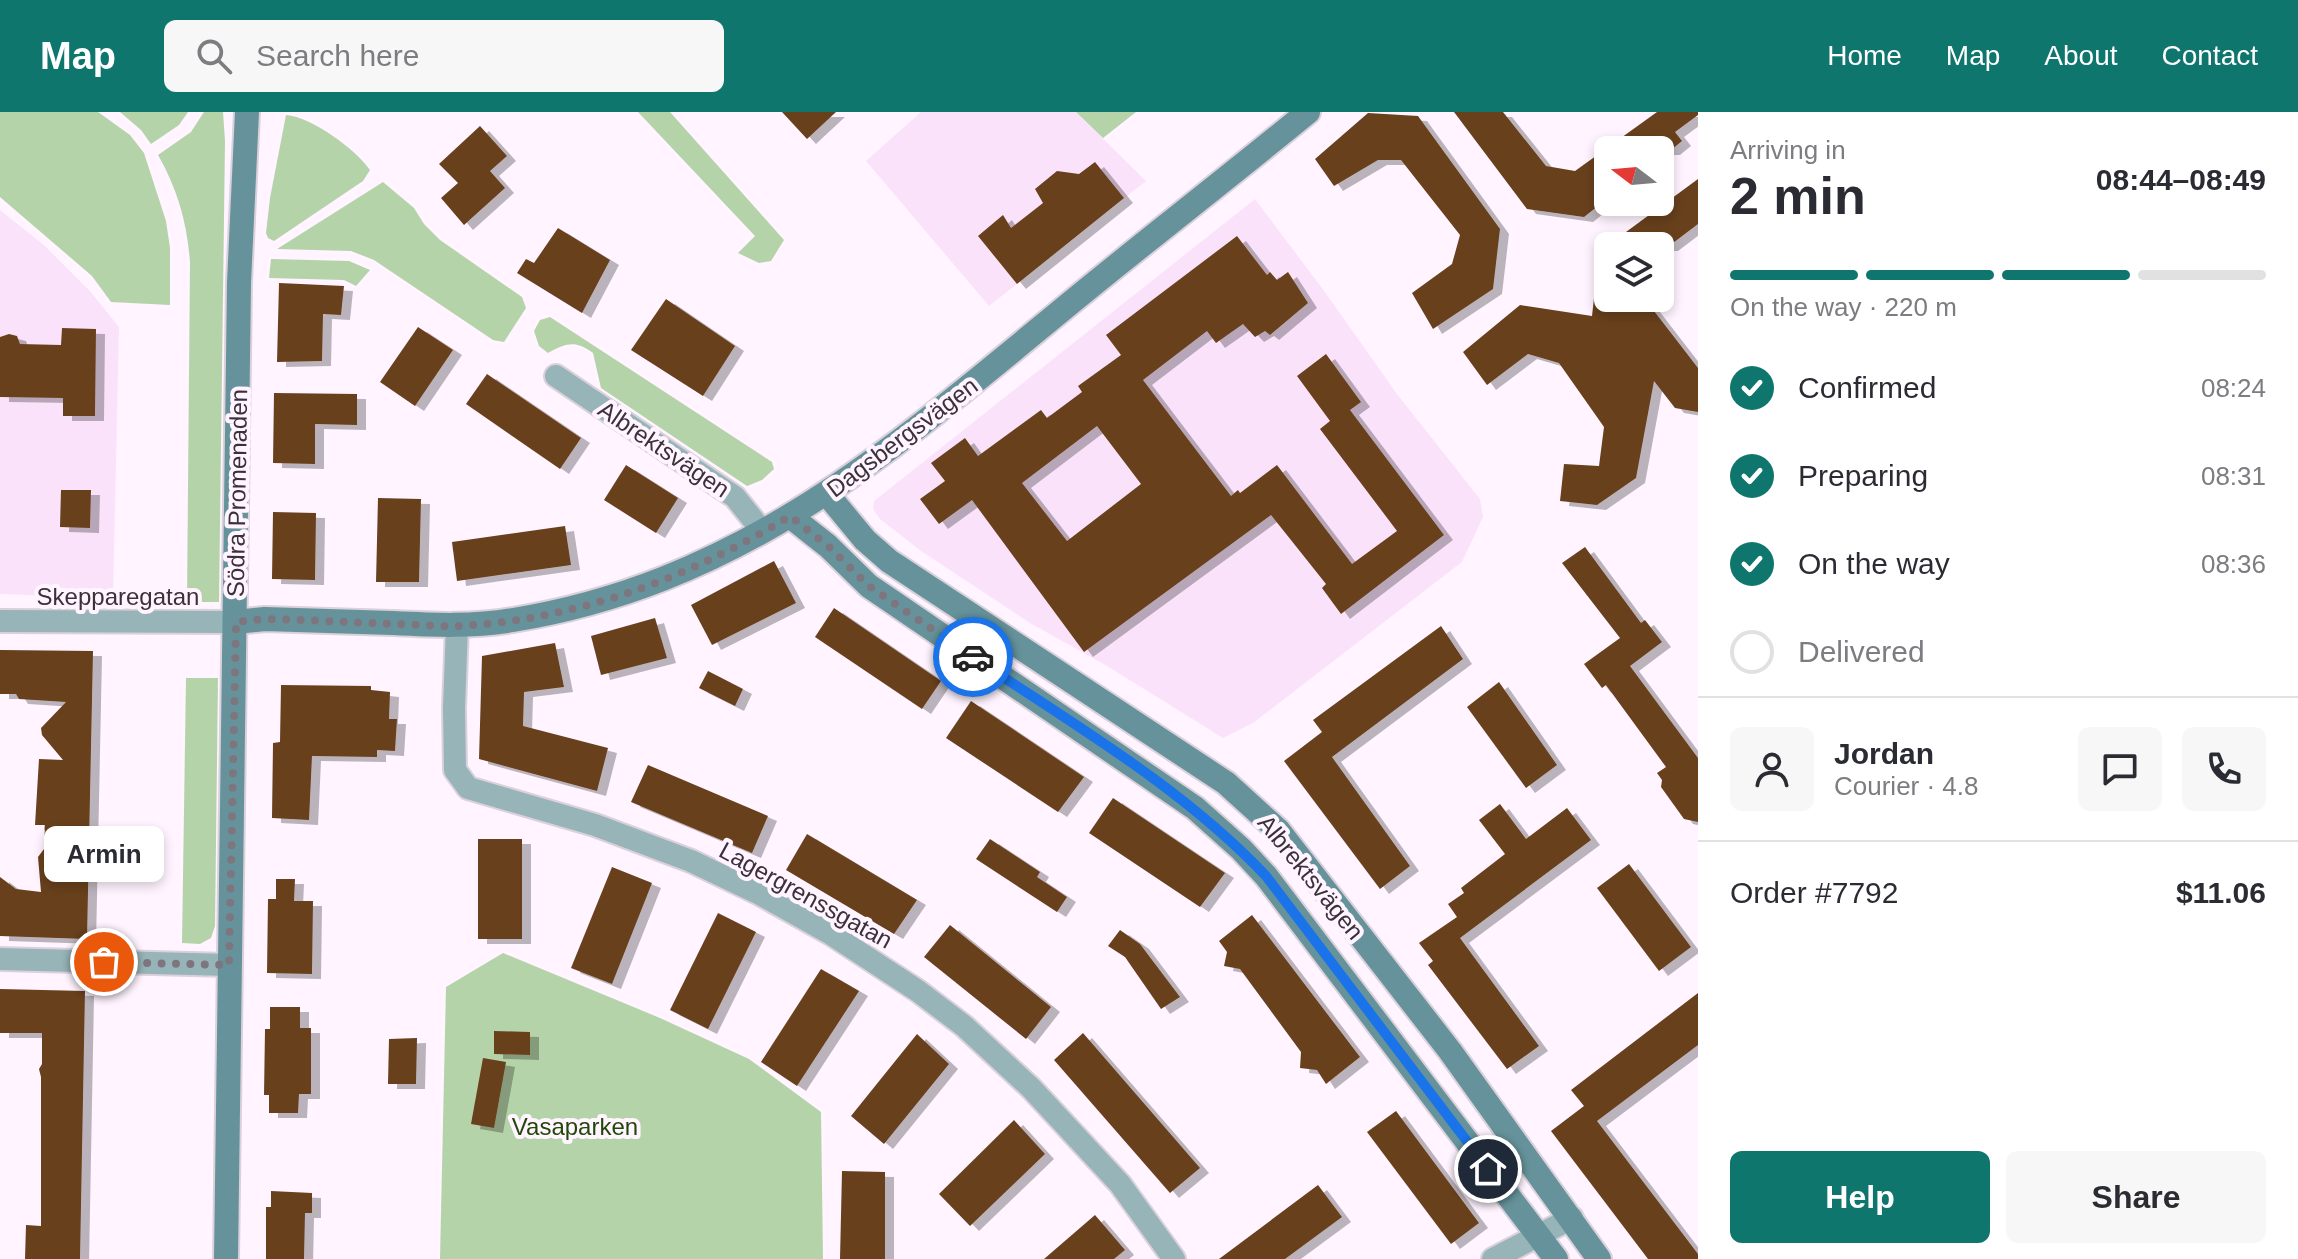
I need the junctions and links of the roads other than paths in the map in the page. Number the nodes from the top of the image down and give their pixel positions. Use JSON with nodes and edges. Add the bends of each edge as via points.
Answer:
{"nodes":[{"id":1,"x":247,"y":112,"type":"edge"},
{"id":2,"x":1308,"y":112,"type":"edge"},
{"id":3,"x":556,"y":376,"type":"dead end"},
{"id":4,"x":827,"y":494,"type":"junction"},
{"id":5,"x":790,"y":516,"type":"junction"},
{"id":6,"x":763,"y":532,"type":"junction"},
{"id":7,"x":0,"y":621,"type":"edge"},
{"id":8,"x":236,"y":622,"type":"junction"},
{"id":9,"x":457,"y":626,"type":"junction"},
{"id":10,"x":0,"y":959,"type":"edge"},
{"id":11,"x":229,"y":965,"type":"junction"},
{"id":12,"x":1572,"y":1218,"type":"junction"},
{"id":13,"x":1539,"y":1237,"type":"junction"},
{"id":14,"x":226,"y":1259,"type":"edge"},
{"id":15,"x":1174,"y":1259,"type":"edge"},
{"id":16,"x":1493,"y":1259,"type":"edge"},
{"id":17,"x":1556,"y":1259,"type":"edge"},
{"id":18,"x":1599,"y":1259,"type":"edge"}],
"edges":[{"from":1,"to":8,"type":"main road","name":"Södra Promenaden","via":[[240,237]]},
{"from":2,"to":4,"type":"main road","name":"Dagsbergsvägen","via":[[948,405]]},
{"from":3,"to":6,"type":"street","name":"Albrektsvägen","via":[[735,497]]},
{"from":4,"to":5,"type":"main road","name":"Dagsbergsvägen"},
{"from":4,"to":12,"type":"main road","name":"Albrektsvägen","via":[[889,561],[1226,783],[1279,831]]},
{"from":5,"to":6,"type":"main road","name":"Dagsbergsvägen"},
{"from":5,"to":13,"type":"main road","name":"Albrektsvägen","via":[[869,586],[1195,808],[1241,849]]},
{"from":6,"to":9,"type":"main road","name":"Dagsbergsvägen","via":[[698,566],[593,604]]},
{"from":7,"to":8,"type":"street","name":"Skepparegatan"},
{"from":8,"to":9,"type":"main road","name":"Dagsbergsvägen"},
{"from":8,"to":11,"type":"main road","name":"Södra Promenaden"},
{"from":9,"to":15,"type":"street","name":"Lagergrenssgatan","via":[[455,770],[468,788],[595,825],[691,861],[831,934],[918,991],[1031,1088],[1120,1184]]},
{"from":10,"to":11,"type":"street"},
{"from":11,"to":14,"type":"main road","name":"Södra Promenaden"},
{"from":12,"to":13,"type":"street"},
{"from":12,"to":18,"type":"main road","name":"Albrektsvägen"},
{"from":13,"to":16,"type":"street"},
{"from":13,"to":17,"type":"main road","name":"Albrektsvägen"}]}
